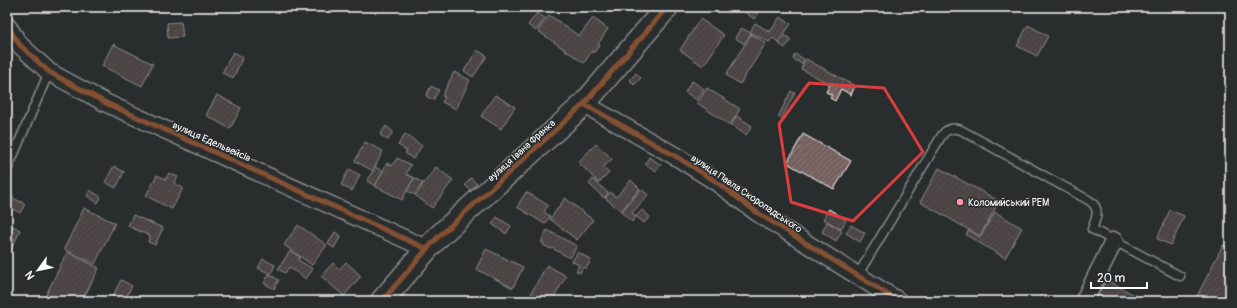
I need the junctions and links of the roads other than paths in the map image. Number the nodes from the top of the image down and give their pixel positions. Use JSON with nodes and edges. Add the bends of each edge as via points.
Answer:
{"nodes":[{"id":1,"x":667,"y":7,"type":"edge"},
{"id":2,"x":7,"y":26,"type":"edge"},
{"id":3,"x":49,"y":72,"type":"junction"},
{"id":4,"x":584,"y":104,"type":"junction"},
{"id":5,"x":7,"y":170,"type":"edge"},
{"id":6,"x":1114,"y":241,"type":"junction"},
{"id":7,"x":426,"y":249,"type":"junction"},
{"id":8,"x":857,"y":276,"type":"junction"},
{"id":9,"x":1180,"y":276,"type":"dead end"},
{"id":10,"x":382,"y":301,"type":"edge"},
{"id":11,"x":898,"y":301,"type":"edge"},
{"id":12,"x":1084,"y":301,"type":"edge"}],
"edges":[{"from":1,"to":4,"type":"street","name":"вулиця Івана Франка"},
{"from":2,"to":3,"type":"street","name":"вулиця Едельвейсів","via":[[20,45]]},
{"from":3,"to":5,"type":"lane"},
{"from":3,"to":7,"type":"street","name":"вулиця Едельвейсів","via":[[106,103]]},
{"from":4,"to":7,"type":"street","name":"вулиця Івана Франка"},
{"from":4,"to":8,"type":"street","name":"вулиця Павла Скоропадського","via":[[690,165],[758,213]]},
{"from":6,"to":8,"type":"lane","via":[[1092,229],[1097,212],[1090,201],[961,130],[950,129],[942,135]]},
{"from":6,"to":9,"type":"lane"},
{"from":6,"to":12,"type":"street"},
{"from":7,"to":10,"type":"street","name":"вулиця Івана Франка"},
{"from":8,"to":11,"type":"street","name":"вулиця Павла Скоропадського"}]}
